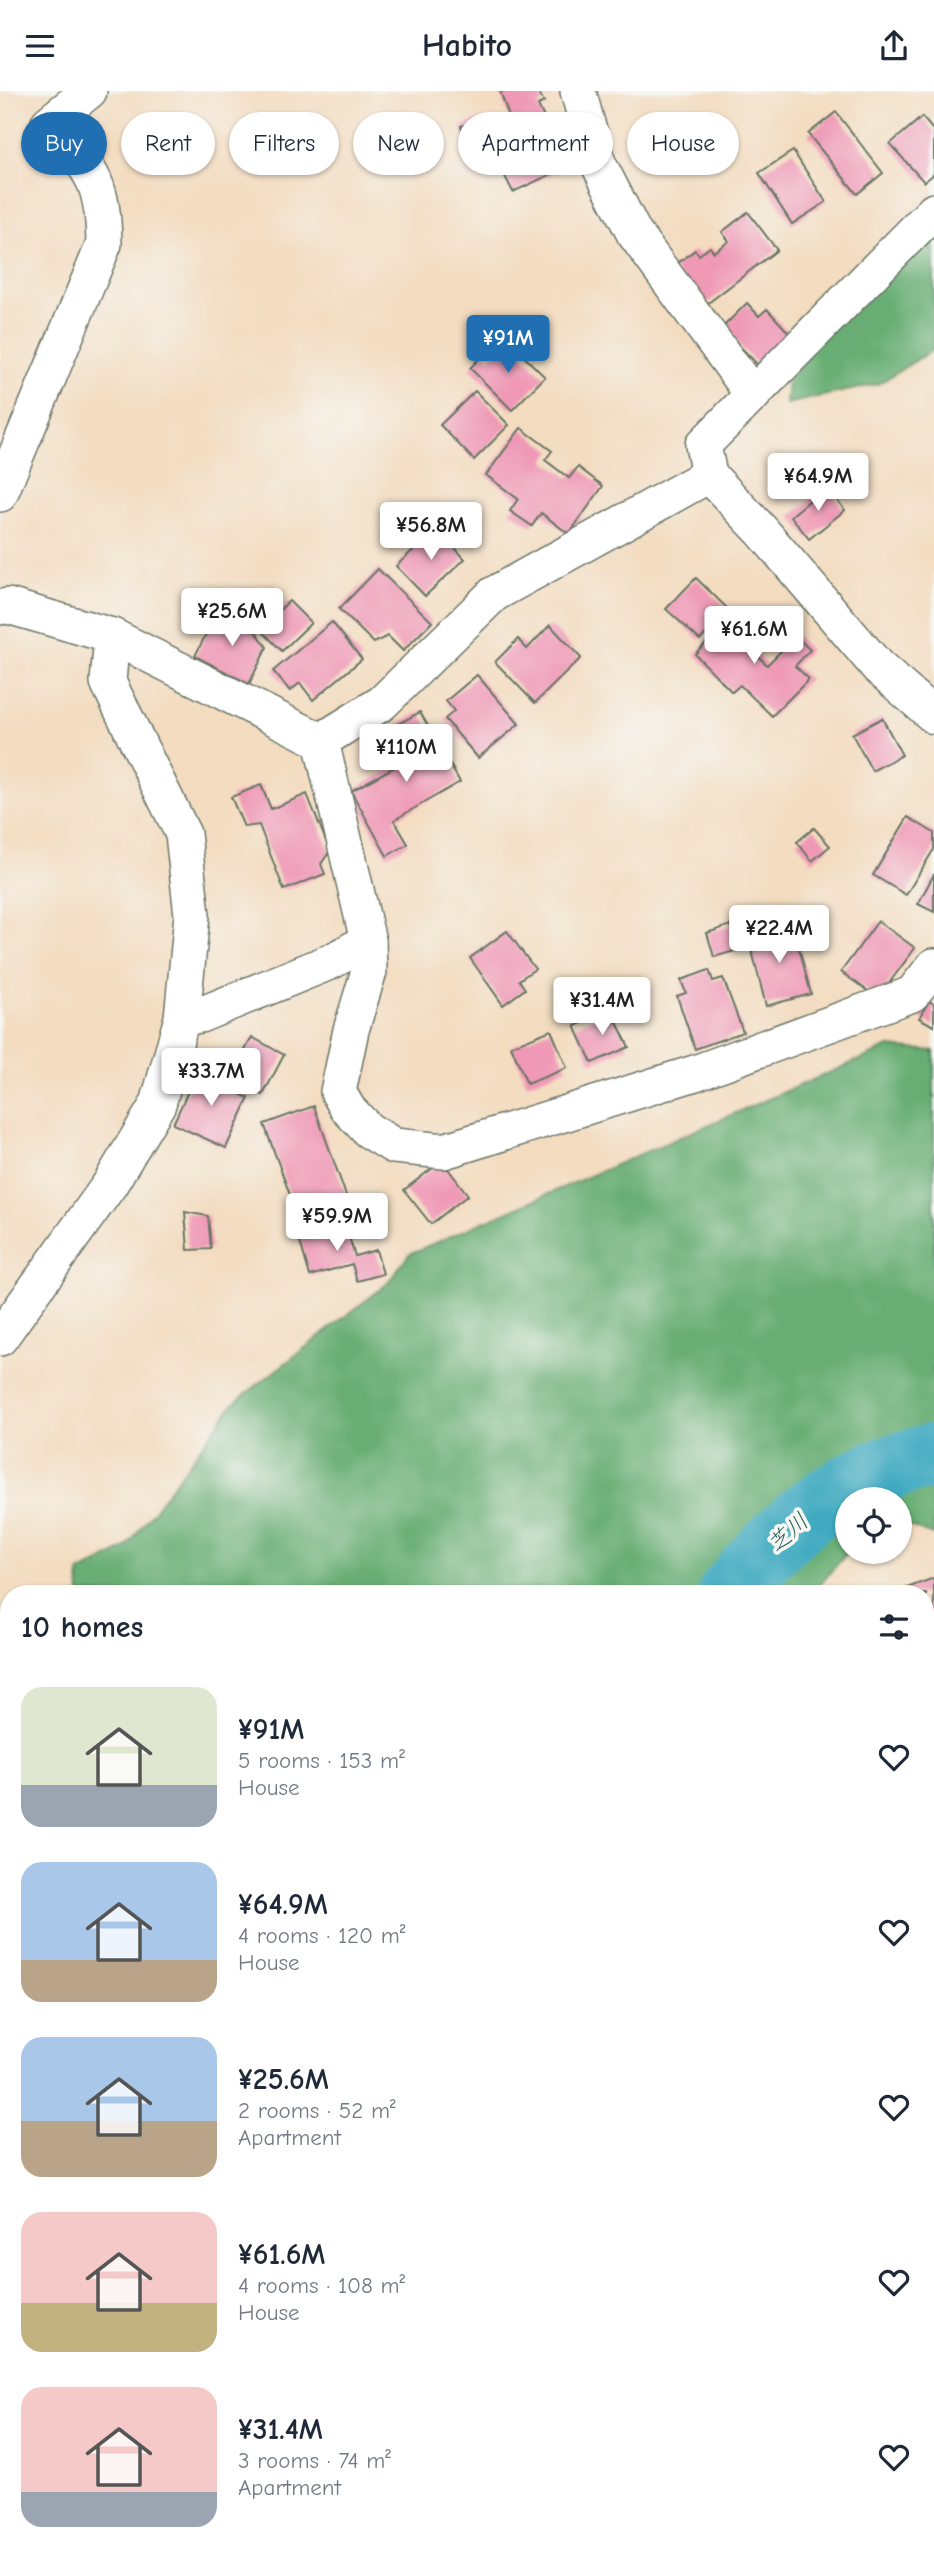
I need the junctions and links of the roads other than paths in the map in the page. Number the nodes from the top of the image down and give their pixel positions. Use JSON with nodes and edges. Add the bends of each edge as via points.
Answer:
{"nodes":[{"id":1,"x":89,"y":91,"type":"edge"},
{"id":2,"x":578,"y":91,"type":"edge"},
{"id":3,"x":934,"y":212,"type":"edge"},
{"id":4,"x":753,"y":395,"type":"junction"},
{"id":5,"x":709,"y":475,"type":"junction"},
{"id":6,"x":0,"y":494,"type":"edge"},
{"id":7,"x":0,"y":607,"type":"edge"},
{"id":8,"x":112,"y":636,"type":"junction"},
{"id":9,"x":934,"y":716,"type":"edge"},
{"id":10,"x":321,"y":741,"type":"junction"},
{"id":11,"x":368,"y":941,"type":"junction"},
{"id":12,"x":934,"y":966,"type":"edge"},
{"id":13,"x":182,"y":1018,"type":"junction"},
{"id":14,"x":0,"y":1338,"type":"edge"}],
"edges":[{"from":1,"to":6,"type":"street","via":[[49,123],[89,168],[103,202],[104,244]]},
{"from":2,"to":4,"type":"street","via":[[598,163],[634,233]]},
{"from":3,"to":4,"type":"street"},
{"from":4,"to":5,"type":"street","via":[[704,445]]},
{"from":5,"to":9,"type":"street","via":[[878,667]]},
{"from":5,"to":10,"type":"street","via":[[494,594],[382,703]]},
{"from":7,"to":8,"type":"street"},
{"from":8,"to":10,"type":"street"},
{"from":8,"to":13,"type":"street","via":[[108,682],[183,834],[192,915]]},
{"from":10,"to":11,"type":"street"},
{"from":11,"to":12,"type":"street","via":[[369,971],[338,1092],[368,1130],[394,1146],[444,1151],[695,1073],[912,994]]},
{"from":11,"to":13,"type":"street","via":[[332,961],[200,1015]]},
{"from":13,"to":14,"type":"street","via":[[158,1104],[110,1184]]}]}
